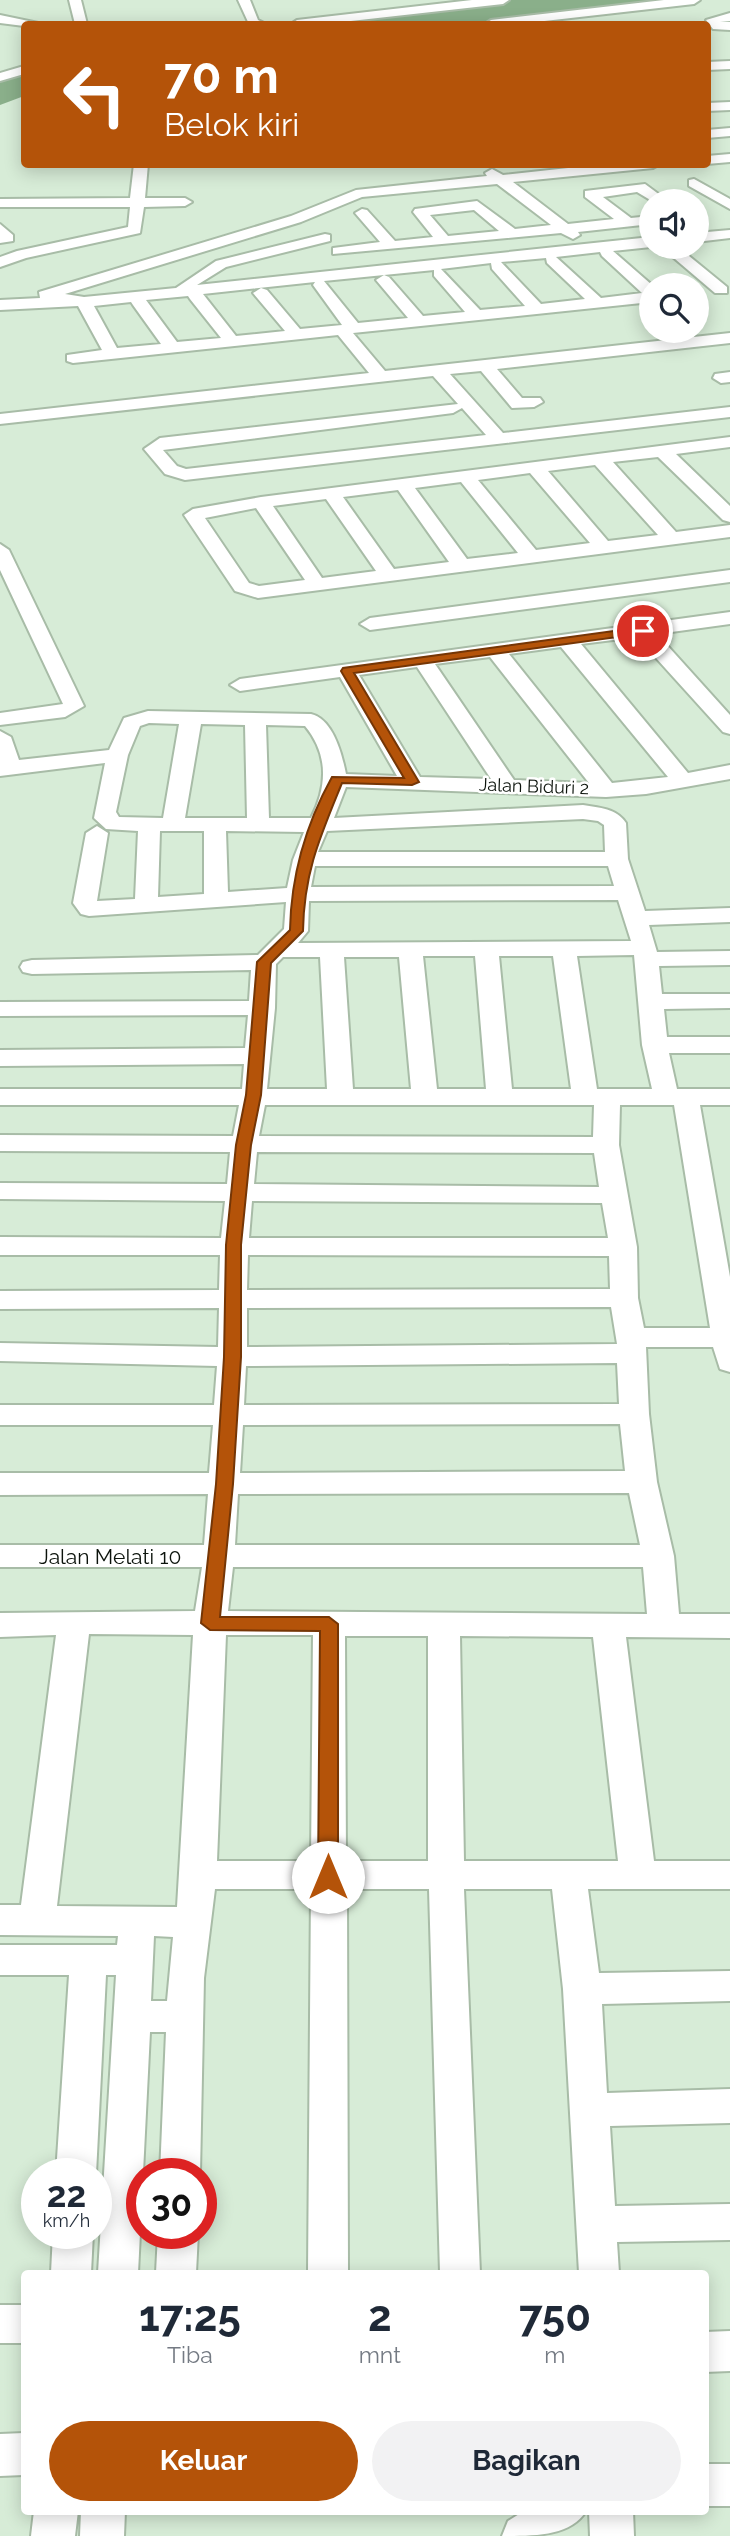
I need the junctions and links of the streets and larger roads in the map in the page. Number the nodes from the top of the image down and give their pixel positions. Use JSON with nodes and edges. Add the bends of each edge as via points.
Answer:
{"nodes":[{"id":1,"x":75,"y":0,"type":"edge"},
{"id":2,"x":244,"y":0,"type":"edge"},
{"id":3,"x":503,"y":0,"type":"edge"},
{"id":4,"x":694,"y":0,"type":"edge"},
{"id":5,"x":565,"y":16,"type":"junction"},
{"id":6,"x":730,"y":17,"type":"edge"},
{"id":7,"x":0,"y":19,"type":"edge"},
{"id":8,"x":80,"y":21,"type":"edge"},
{"id":9,"x":254,"y":21,"type":"edge"},
{"id":10,"x":323,"y":21,"type":"edge"},
{"id":11,"x":519,"y":21,"type":"edge"},
{"id":12,"x":572,"y":21,"type":"edge"},
{"id":13,"x":21,"y":22,"type":"edge"},
{"id":14,"x":718,"y":26,"type":"edge"},
{"id":15,"x":730,"y":65,"type":"edge"},
{"id":16,"x":711,"y":66,"type":"edge"},
{"id":17,"x":21,"y":71,"type":"edge"},
{"id":18,"x":0,"y":76,"type":"edge"},
{"id":19,"x":730,"y":106,"type":"edge"},
{"id":20,"x":711,"y":107,"type":"edge"},
{"id":21,"x":711,"y":132,"type":"edge"},
{"id":22,"x":730,"y":132,"type":"edge"},
{"id":23,"x":730,"y":155,"type":"edge"},
{"id":24,"x":711,"y":157,"type":"edge"},
{"id":25,"x":138,"y":168,"type":"edge"},
{"id":26,"x":486,"y":168,"type":"edge"},
{"id":27,"x":565,"y":168,"type":"edge"},
{"id":28,"x":601,"y":168,"type":"edge"},
{"id":29,"x":496,"y":176,"type":"junction"},
{"id":30,"x":720,"y":179,"type":"dead end"},
{"id":31,"x":30,"y":187,"type":"dead end"},
{"id":32,"x":643,"y":189,"type":"edge"},
{"id":33,"x":38,"y":201,"type":"junction"},
{"id":34,"x":137,"y":202,"type":"junction"},
{"id":35,"x":185,"y":202,"type":"dead end"},
{"id":36,"x":0,"y":203,"type":"edge"},
{"id":37,"x":730,"y":205,"type":"edge"},
{"id":38,"x":362,"y":213,"type":"dead end"},
{"id":39,"x":296,"y":219,"type":"junction"},
{"id":40,"x":639,"y":222,"type":"edge"},
{"id":41,"x":629,"y":223,"type":"junction"},
{"id":42,"x":0,"y":228,"type":"edge"},
{"id":43,"x":569,"y":230,"type":"junction"},
{"id":44,"x":730,"y":234,"type":"edge"},
{"id":45,"x":513,"y":235,"type":"junction"},
{"id":46,"x":709,"y":236,"type":"edge"},
{"id":47,"x":325,"y":238,"type":"junction"},
{"id":48,"x":0,"y":239,"type":"edge"},
{"id":49,"x":444,"y":241,"type":"junction"},
{"id":50,"x":639,"y":243,"type":"edge"},
{"id":51,"x":392,"y":246,"type":"junction"},
{"id":52,"x":583,"y":248,"type":"junction"},
{"id":53,"x":338,"y":251,"type":"junction"},
{"id":54,"x":607,"y":253,"type":"dead end"},
{"id":55,"x":685,"y":259,"type":"edge"},
{"id":56,"x":552,"y":260,"type":"dead end"},
{"id":57,"x":0,"y":262,"type":"edge"},
{"id":58,"x":496,"y":266,"type":"dead end"},
{"id":59,"x":353,"y":273,"type":"junction"},
{"id":60,"x":439,"y":273,"type":"dead end"},
{"id":61,"x":384,"y":280,"type":"dead end"},
{"id":62,"x":639,"y":284,"type":"edge"},
{"id":63,"x":321,"y":285,"type":"dead end"},
{"id":64,"x":725,"y":290,"type":"edge"},
{"id":65,"x":174,"y":292,"type":"junction"},
{"id":66,"x":261,"y":293,"type":"dead end"},
{"id":67,"x":196,"y":296,"type":"dead end"},
{"id":68,"x":639,"y":297,"type":"edge"},
{"id":69,"x":84,"y":302,"type":"junction"},
{"id":70,"x":139,"y":302,"type":"dead end"},
{"id":71,"x":598,"y":303,"type":"junction"},
{"id":72,"x":0,"y":305,"type":"edge"},
{"id":73,"x":537,"y":309,"type":"junction"},
{"id":74,"x":477,"y":316,"type":"junction"},
{"id":75,"x":419,"y":321,"type":"junction"},
{"id":76,"x":730,"y":324,"type":"edge"},
{"id":77,"x":709,"y":326,"type":"edge"},
{"id":78,"x":347,"y":329,"type":"junction"},
{"id":79,"x":296,"y":334,"type":"junction"},
{"id":80,"x":582,"y":337,"type":"dead end"},
{"id":81,"x":639,"y":337,"type":"edge"},
{"id":82,"x":730,"y":338,"type":"edge"},
{"id":83,"x":232,"y":341,"type":"junction"},
{"id":84,"x":606,"y":344,"type":"junction"},
{"id":85,"x":172,"y":347,"type":"junction"},
{"id":86,"x":112,"y":354,"type":"junction"},
{"id":87,"x":73,"y":358,"type":"dead end"},
{"id":88,"x":484,"y":364,"type":"junction"},
{"id":89,"x":429,"y":370,"type":"junction"},
{"id":90,"x":379,"y":375,"type":"junction"},
{"id":91,"x":534,"y":402,"type":"dead end"},
{"id":92,"x":453,"y":408,"type":"junction"},
{"id":93,"x":730,"y":412,"type":"edge"},
{"id":94,"x":711,"y":415,"type":"junction"},
{"id":95,"x":0,"y":419,"type":"edge"},
{"id":96,"x":730,"y":435,"type":"edge"},
{"id":97,"x":490,"y":439,"type":"junction"},
{"id":98,"x":730,"y":442,"type":"edge"},
{"id":99,"x":662,"y":451,"type":"junction"},
{"id":100,"x":600,"y":459,"type":"junction"},
{"id":101,"x":535,"y":467,"type":"junction"},
{"id":102,"x":466,"y":476,"type":"junction"},
{"id":103,"x":403,"y":484,"type":"junction"},
{"id":104,"x":331,"y":493,"type":"junction"},
{"id":105,"x":261,"y":502,"type":"junction"},
{"id":106,"x":730,"y":516,"type":"edge"},
{"id":107,"x":730,"y":531,"type":"edge"},
{"id":108,"x":672,"y":539,"type":"junction"},
{"id":109,"x":604,"y":548,"type":"junction"},
{"id":110,"x":531,"y":557,"type":"junction"},
{"id":111,"x":509,"y":560,"type":"junction"},
{"id":112,"x":2,"y":561,"type":"edge"},
{"id":113,"x":462,"y":566,"type":"junction"},
{"id":114,"x":730,"y":569,"type":"edge"},
{"id":115,"x":389,"y":575,"type":"junction"},
{"id":116,"x":730,"y":576,"type":"edge"},
{"id":117,"x":671,"y":580,"type":"junction"},
{"id":118,"x":317,"y":584,"type":"junction"},
{"id":119,"x":530,"y":586,"type":"junction"},
{"id":120,"x":479,"y":606,"type":"junction"},
{"id":121,"x":393,"y":614,"type":"dead end"},
{"id":122,"x":722,"y":619,"type":"edge"},
{"id":123,"x":370,"y":624,"type":"dead end"},
{"id":124,"x":643,"y":631,"type":"junction"},
{"id":125,"x":730,"y":637,"type":"edge"},
{"id":126,"x":567,"y":641,"type":"junction"},
{"id":127,"x":496,"y":652,"type":"junction"},
{"id":128,"x":423,"y":661,"type":"junction"},
{"id":129,"x":347,"y":671,"type":"junction"},
{"id":130,"x":240,"y":685,"type":"dead end"},
{"id":131,"x":191,"y":718,"type":"junction"},
{"id":132,"x":0,"y":719,"type":"edge"},
{"id":133,"x":255,"y":719,"type":"junction"},
{"id":134,"x":730,"y":728,"type":"edge"},
{"id":135,"x":0,"y":737,"type":"edge"},
{"id":136,"x":117,"y":755,"type":"junction"},
{"id":137,"x":5,"y":768,"type":"edge"},
{"id":138,"x":730,"y":772,"type":"edge"},
{"id":139,"x":337,"y":780,"type":"junction"},
{"id":140,"x":682,"y":780,"type":"junction"},
{"id":141,"x":412,"y":782,"type":"junction"},
{"id":142,"x":506,"y":785,"type":"junction"},
{"id":143,"x":606,"y":789,"type":"junction"},
{"id":144,"x":149,"y":824,"type":"junction"},
{"id":145,"x":258,"y":824,"type":"junction"},
{"id":146,"x":173,"y":825,"type":"junction"},
{"id":147,"x":215,"y":825,"type":"junction"},
{"id":148,"x":319,"y":825,"type":"junction"},
{"id":149,"x":97,"y":833,"type":"dead end"},
{"id":150,"x":305,"y":859,"type":"junction"},
{"id":151,"x":617,"y":859,"type":"junction"},
{"id":152,"x":627,"y":893,"type":"junction"},
{"id":153,"x":297,"y":894,"type":"junction"},
{"id":154,"x":216,"y":900,"type":"junction"},
{"id":155,"x":146,"y":905,"type":"junction"},
{"id":156,"x":730,"y":915,"type":"edge"},
{"id":157,"x":642,"y":938,"type":"junction"},
{"id":158,"x":577,"y":942,"type":"junction"},
{"id":159,"x":278,"y":948,"type":"junction"},
{"id":160,"x":410,"y":948,"type":"junction"},
{"id":161,"x":486,"y":948,"type":"junction"},
{"id":162,"x":332,"y":949,"type":"junction"},
{"id":163,"x":730,"y":958,"type":"edge"},
{"id":164,"x":32,"y":967,"type":"dead end"},
{"id":165,"x":730,"y":1001,"type":"edge"},
{"id":166,"x":651,"y":1002,"type":"junction"},
{"id":167,"x":263,"y":1008,"type":"junction"},
{"id":168,"x":0,"y":1009,"type":"edge"},
{"id":169,"x":655,"y":1045,"type":"junction"},
{"id":170,"x":730,"y":1045,"type":"edge"},
{"id":171,"x":257,"y":1056,"type":"junction"},
{"id":172,"x":0,"y":1058,"type":"edge"},
{"id":173,"x":254,"y":1095,"type":"junction"},
{"id":174,"x":340,"y":1096,"type":"junction"},
{"id":175,"x":425,"y":1096,"type":"junction"},
{"id":176,"x":500,"y":1096,"type":"junction"},
{"id":177,"x":596,"y":1096,"type":"junction"},
{"id":178,"x":676,"y":1096,"type":"junction"},
{"id":179,"x":0,"y":1097,"type":"edge"},
{"id":180,"x":730,"y":1097,"type":"edge"},
{"id":181,"x":0,"y":1143,"type":"edge"},
{"id":182,"x":244,"y":1145,"type":"junction"},
{"id":183,"x":606,"y":1146,"type":"junction"},
{"id":184,"x":0,"y":1191,"type":"edge"},
{"id":185,"x":240,"y":1193,"type":"junction"},
{"id":186,"x":614,"y":1195,"type":"junction"},
{"id":187,"x":233,"y":1245,"type":"junction"},
{"id":188,"x":0,"y":1246,"type":"edge"},
{"id":189,"x":622,"y":1247,"type":"junction"},
{"id":190,"x":624,"y":1298,"type":"junction"},
{"id":191,"x":234,"y":1299,"type":"junction"},
{"id":192,"x":0,"y":1300,"type":"edge"},
{"id":193,"x":631,"y":1345,"type":"junction"},
{"id":194,"x":728,"y":1345,"type":"edge"},
{"id":195,"x":0,"y":1352,"type":"edge"},
{"id":196,"x":232,"y":1357,"type":"junction"},
{"id":197,"x":634,"y":1413,"type":"junction"},
{"id":198,"x":0,"y":1415,"type":"edge"},
{"id":199,"x":227,"y":1415,"type":"junction"},
{"id":200,"x":642,"y":1482,"type":"junction"},
{"id":201,"x":0,"y":1483,"type":"edge"},
{"id":202,"x":225,"y":1484,"type":"junction"},
{"id":203,"x":0,"y":1556,"type":"edge"},
{"id":204,"x":219,"y":1556,"type":"junction"},
{"id":205,"x":658,"y":1556,"type":"junction"},
{"id":206,"x":74,"y":1622,"type":"junction"},
{"id":207,"x":210,"y":1623,"type":"junction"},
{"id":208,"x":329,"y":1624,"type":"junction"},
{"id":209,"x":0,"y":1625,"type":"edge"},
{"id":210,"x":444,"y":1625,"type":"junction"},
{"id":211,"x":608,"y":1625,"type":"junction"},
{"id":212,"x":664,"y":1625,"type":"junction"},
{"id":213,"x":730,"y":1628,"type":"edge"},
{"id":214,"x":446,"y":1874,"type":"junction"},
{"id":215,"x":199,"y":1875,"type":"junction"},
{"id":216,"x":730,"y":1875,"type":"edge"},
{"id":217,"x":568,"y":1876,"type":"junction"},
{"id":218,"x":638,"y":1876,"type":"junction"},
{"id":219,"x":328,"y":1877,"type":"junction"},
{"id":220,"x":37,"y":1919,"type":"junction"},
{"id":221,"x":0,"y":1920,"type":"edge"},
{"id":222,"x":138,"y":1920,"type":"junction"},
{"id":223,"x":191,"y":1922,"type":"junction"},
{"id":224,"x":89,"y":1958,"type":"junction"},
{"id":225,"x":0,"y":1960,"type":"edge"},
{"id":226,"x":136,"y":1960,"type":"junction"},
{"id":227,"x":730,"y":1986,"type":"edge"},
{"id":228,"x":582,"y":1989,"type":"junction"},
{"id":229,"x":184,"y":2016,"type":"junction"},
{"id":230,"x":134,"y":2017,"type":"junction"},
{"id":231,"x":730,"y":2106,"type":"edge"},
{"id":232,"x":589,"y":2110,"type":"junction"},
{"id":233,"x":77,"y":2158,"type":"edge"},
{"id":234,"x":180,"y":2158,"type":"edge"},
{"id":235,"x":730,"y":2222,"type":"edge"},
{"id":236,"x":596,"y":2224,"type":"junction"},
{"id":237,"x":72,"y":2249,"type":"edge"},
{"id":238,"x":177,"y":2249,"type":"edge"},
{"id":239,"x":71,"y":2270,"type":"edge"},
{"id":240,"x":118,"y":2270,"type":"edge"},
{"id":241,"x":176,"y":2270,"type":"edge"},
{"id":242,"x":328,"y":2270,"type":"edge"},
{"id":243,"x":460,"y":2270,"type":"edge"},
{"id":244,"x":599,"y":2270,"type":"edge"},
{"id":245,"x":0,"y":2324,"type":"edge"},
{"id":246,"x":21,"y":2324,"type":"edge"},
{"id":247,"x":709,"y":2351,"type":"edge"},
{"id":248,"x":730,"y":2351,"type":"edge"},
{"id":249,"x":21,"y":2454,"type":"edge"},
{"id":250,"x":0,"y":2455,"type":"edge"},
{"id":251,"x":709,"y":2485,"type":"edge"},
{"id":252,"x":730,"y":2485,"type":"edge"},
{"id":253,"x":56,"y":2515,"type":"edge"},
{"id":254,"x":103,"y":2515,"type":"edge"},
{"id":255,"x":558,"y":2515,"type":"edge"},
{"id":256,"x":611,"y":2515,"type":"edge"},
{"id":257,"x":53,"y":2536,"type":"edge"},
{"id":258,"x":102,"y":2536,"type":"edge"},
{"id":259,"x":524,"y":2536,"type":"edge"},
{"id":260,"x":612,"y":2536,"type":"edge"}],
"edges":[{"from":1,"to":8,"type":"street"},
{"from":2,"to":9,"type":"street"},
{"from":3,"to":10,"type":"street"},
{"from":4,"to":5,"type":"street"},
{"from":5,"to":11,"type":"street"},
{"from":5,"to":12,"type":"street"},
{"from":6,"to":14,"type":"street","via":[[713,19]]},
{"from":7,"to":13,"type":"street"},
{"from":15,"to":16,"type":"street"},
{"from":17,"to":18,"type":"street"},
{"from":19,"to":20,"type":"street"},
{"from":21,"to":22,"type":"street"},
{"from":23,"to":24,"type":"street"},
{"from":25,"to":34,"type":"street","via":[[129,182]]},
{"from":26,"to":29,"type":"street"},
{"from":27,"to":29,"type":"street"},
{"from":28,"to":29,"type":"street"},
{"from":29,"to":39,"type":"street","via":[[361,194]]},
{"from":29,"to":43,"type":"street"},
{"from":30,"to":37,"type":"street","via":[[694,183]]},
{"from":31,"to":33,"type":"street"},
{"from":32,"to":41,"type":"street","via":[[590,194]]},
{"from":33,"to":34,"type":"street"},
{"from":33,"to":36,"type":"street"},
{"from":34,"to":35,"type":"street"},
{"from":34,"to":57,"type":"street","via":[[135,230]]},
{"from":38,"to":51,"type":"street"},
{"from":39,"to":47,"type":"street","via":[[322,231]]},
{"from":39,"to":69,"type":"street","via":[[45,295]]},
{"from":40,"to":41,"type":"street"},
{"from":41,"to":43,"type":"street"},
{"from":42,"to":48,"type":"street","via":[[8,238]]},
{"from":43,"to":45,"type":"street"},
{"from":43,"to":52,"type":"street"},
{"from":44,"to":46,"type":"street"},
{"from":45,"to":49,"type":"street"},
{"from":45,"to":49,"type":"street","via":[[477,205],[419,212]]},
{"from":47,"to":53,"type":"street"},
{"from":47,"to":65,"type":"street","via":[[221,264]]},
{"from":49,"to":51,"type":"street"},
{"from":50,"to":52,"type":"street"},
{"from":51,"to":53,"type":"street"},
{"from":52,"to":59,"type":"street"},
{"from":53,"to":59,"type":"street"},
{"from":54,"to":62,"type":"street"},
{"from":55,"to":64,"type":"street"},
{"from":56,"to":71,"type":"street"},
{"from":58,"to":73,"type":"street"},
{"from":59,"to":65,"type":"street"},
{"from":60,"to":74,"type":"street"},
{"from":61,"to":75,"type":"street"},
{"from":63,"to":78,"type":"street"},
{"from":65,"to":69,"type":"street"},
{"from":66,"to":79,"type":"street"},
{"from":67,"to":83,"type":"street"},
{"from":68,"to":71,"type":"street"},
{"from":69,"to":72,"type":"street"},
{"from":69,"to":86,"type":"street"},
{"from":70,"to":85,"type":"street"},
{"from":71,"to":73,"type":"street"},
{"from":73,"to":74,"type":"street"},
{"from":74,"to":75,"type":"street"},
{"from":75,"to":78,"type":"street"},
{"from":76,"to":77,"type":"street"},
{"from":78,"to":79,"type":"street"},
{"from":78,"to":90,"type":"street"},
{"from":79,"to":83,"type":"street"},
{"from":80,"to":84,"type":"street"},
{"from":81,"to":84,"type":"street"},
{"from":82,"to":84,"type":"street"},
{"from":83,"to":85,"type":"street"},
{"from":84,"to":88,"type":"street","via":[[549,349]]},
{"from":85,"to":86,"type":"street"},
{"from":86,"to":87,"type":"street"},
{"from":88,"to":89,"type":"street"},
{"from":88,"to":91,"type":"street","via":[[517,404]]},
{"from":89,"to":90,"type":"street"},
{"from":89,"to":92,"type":"street"},
{"from":89,"to":97,"type":"street"},
{"from":90,"to":95,"type":"street"},
{"from":92,"to":97,"type":"street"},
{"from":92,"to":97,"type":"street","via":[[160,443],[153,449],[172,470],[185,475]]},
{"from":93,"to":94,"type":"street"},
{"from":94,"to":96,"type":"street"},
{"from":94,"to":97,"type":"street"},
{"from":98,"to":99,"type":"street"},
{"from":99,"to":100,"type":"street"},
{"from":99,"to":106,"type":"street"},
{"from":100,"to":101,"type":"street"},
{"from":100,"to":108,"type":"street"},
{"from":101,"to":102,"type":"street"},
{"from":101,"to":109,"type":"street"},
{"from":102,"to":103,"type":"street"},
{"from":102,"to":110,"type":"street"},
{"from":103,"to":104,"type":"street"},
{"from":103,"to":113,"type":"street"},
{"from":104,"to":105,"type":"street"},
{"from":104,"to":115,"type":"street"},
{"from":105,"to":118,"type":"street"},
{"from":105,"to":118,"type":"street","via":[[193,515],[242,587],[258,592]]},
{"from":107,"to":108,"type":"street"},
{"from":108,"to":109,"type":"street"},
{"from":109,"to":110,"type":"street"},
{"from":110,"to":111,"type":"street"},
{"from":111,"to":113,"type":"street"},
{"from":111,"to":119,"type":"street"},
{"from":112,"to":132,"type":"street","via":[[74,706]]},
{"from":113,"to":115,"type":"street"},
{"from":114,"to":117,"type":"street"},
{"from":115,"to":118,"type":"street"},
{"from":116,"to":117,"type":"street"},
{"from":117,"to":119,"type":"street"},
{"from":117,"to":120,"type":"street"},
{"from":119,"to":120,"type":"street"},
{"from":120,"to":121,"type":"street"},
{"from":120,"to":123,"type":"street"},
{"from":122,"to":124,"type":"street"},
{"from":122,"to":125,"type":"street"},
{"from":124,"to":126,"type":"street"},
{"from":124,"to":134,"type":"street"},
{"from":126,"to":127,"type":"street"},
{"from":126,"to":140,"type":"street"},
{"from":127,"to":128,"type":"street"},
{"from":127,"to":143,"type":"street"},
{"from":128,"to":129,"type":"street"},
{"from":128,"to":142,"type":"street"},
{"from":129,"to":130,"type":"street"},
{"from":129,"to":141,"type":"street"},
{"from":131,"to":133,"type":"street"},
{"from":131,"to":136,"type":"street","via":[[136,719]]},
{"from":131,"to":146,"type":"street"},
{"from":133,"to":139,"type":"street","via":[[318,723]]},
{"from":133,"to":145,"type":"street"},
{"from":135,"to":137,"type":"street"},
{"from":136,"to":137,"type":"street"},
{"from":136,"to":144,"type":"street","via":[[105,818],[114,824]]},
{"from":138,"to":140,"type":"street","name":"Jalan Biduri 2"},
{"from":139,"to":141,"type":"street","name":"Jalan Biduri 2"},
{"from":139,"to":148,"type":"street"},
{"from":140,"to":143,"type":"street","name":"Jalan Biduri 2"},
{"from":141,"to":142,"type":"street","name":"Jalan Biduri 2"},
{"from":142,"to":143,"type":"street","name":"Jalan Biduri 2"},
{"from":144,"to":146,"type":"street"},
{"from":144,"to":155,"type":"street"},
{"from":145,"to":147,"type":"street"},
{"from":145,"to":148,"type":"street"},
{"from":146,"to":147,"type":"street"},
{"from":147,"to":154,"type":"street"},
{"from":148,"to":150,"type":"street"},
{"from":148,"to":151,"type":"street","via":[[583,812],[604,815],[615,823]]},
{"from":149,"to":155,"type":"street","via":[[85,903],[89,909]]},
{"from":150,"to":151,"type":"street"},
{"from":150,"to":153,"type":"street"},
{"from":151,"to":152,"type":"street"},
{"from":152,"to":153,"type":"street"},
{"from":152,"to":157,"type":"street"},
{"from":153,"to":154,"type":"street"},
{"from":153,"to":159,"type":"street"},
{"from":154,"to":155,"type":"street"},
{"from":156,"to":157,"type":"street"},
{"from":157,"to":158,"type":"street"},
{"from":157,"to":163,"type":"street"},
{"from":157,"to":166,"type":"street"},
{"from":158,"to":159,"type":"street"},
{"from":158,"to":161,"type":"street"},
{"from":158,"to":177,"type":"street"},
{"from":159,"to":162,"type":"street"},
{"from":159,"to":164,"type":"street"},
{"from":159,"to":167,"type":"street"},
{"from":160,"to":161,"type":"street"},
{"from":160,"to":162,"type":"street"},
{"from":160,"to":175,"type":"street"},
{"from":161,"to":176,"type":"street"},
{"from":162,"to":174,"type":"street"},
{"from":165,"to":166,"type":"street"},
{"from":166,"to":169,"type":"street"},
{"from":167,"to":168,"type":"street"},
{"from":167,"to":171,"type":"street"},
{"from":169,"to":170,"type":"street"},
{"from":169,"to":178,"type":"street"},
{"from":171,"to":172,"type":"street"},
{"from":171,"to":173,"type":"street"},
{"from":173,"to":174,"type":"street"},
{"from":173,"to":179,"type":"street"},
{"from":173,"to":182,"type":"street"},
{"from":174,"to":175,"type":"street"},
{"from":175,"to":176,"type":"street"},
{"from":176,"to":177,"type":"street"},
{"from":177,"to":178,"type":"street"},
{"from":177,"to":183,"type":"street"},
{"from":178,"to":180,"type":"street"},
{"from":178,"to":194,"type":"street"},
{"from":181,"to":182,"type":"street"},
{"from":182,"to":183,"type":"street"},
{"from":182,"to":185,"type":"street"},
{"from":183,"to":186,"type":"street"},
{"from":184,"to":185,"type":"street"},
{"from":185,"to":186,"type":"street"},
{"from":185,"to":187,"type":"street"},
{"from":186,"to":189,"type":"street"},
{"from":187,"to":188,"type":"street"},
{"from":187,"to":189,"type":"street"},
{"from":187,"to":191,"type":"street"},
{"from":189,"to":190,"type":"street"},
{"from":190,"to":191,"type":"street"},
{"from":190,"to":193,"type":"street"},
{"from":191,"to":192,"type":"street"},
{"from":191,"to":196,"type":"street"},
{"from":193,"to":194,"type":"street"},
{"from":193,"to":196,"type":"street"},
{"from":193,"to":197,"type":"street"},
{"from":195,"to":196,"type":"street"},
{"from":196,"to":199,"type":"street"},
{"from":197,"to":199,"type":"street"},
{"from":197,"to":200,"type":"street"},
{"from":198,"to":199,"type":"street"},
{"from":199,"to":202,"type":"street"},
{"from":200,"to":202,"type":"street"},
{"from":200,"to":205,"type":"street"},
{"from":201,"to":202,"type":"street"},
{"from":202,"to":204,"type":"street"},
{"from":203,"to":204,"type":"street","name":"Jalan Melati 10"},
{"from":204,"to":205,"type":"street","name":"Jalan Melati 10"},
{"from":204,"to":207,"type":"street"},
{"from":205,"to":212,"type":"street"},
{"from":206,"to":207,"type":"street"},
{"from":206,"to":209,"type":"street"},
{"from":206,"to":220,"type":"street"},
{"from":207,"to":208,"type":"street"},
{"from":207,"to":215,"type":"street"},
{"from":208,"to":210,"type":"street"},
{"from":208,"to":219,"type":"street"},
{"from":210,"to":211,"type":"street"},
{"from":210,"to":214,"type":"street"},
{"from":211,"to":212,"type":"street"},
{"from":211,"to":218,"type":"street"},
{"from":212,"to":213,"type":"street"},
{"from":214,"to":217,"type":"street"},
{"from":214,"to":219,"type":"street"},
{"from":214,"to":243,"type":"street"},
{"from":215,"to":219,"type":"street"},
{"from":215,"to":223,"type":"street"},
{"from":216,"to":218,"type":"street"},
{"from":217,"to":218,"type":"street"},
{"from":217,"to":228,"type":"street"},
{"from":219,"to":242,"type":"street"},
{"from":220,"to":221,"type":"street"},
{"from":220,"to":222,"type":"street"},
{"from":222,"to":223,"type":"street"},
{"from":222,"to":226,"type":"street"},
{"from":223,"to":229,"type":"street"},
{"from":224,"to":225,"type":"street"},
{"from":224,"to":226,"type":"street"},
{"from":224,"to":233,"type":"street"},
{"from":226,"to":230,"type":"street"},
{"from":227,"to":228,"type":"street"},
{"from":228,"to":232,"type":"street"},
{"from":229,"to":230,"type":"street"},
{"from":229,"to":234,"type":"street"},
{"from":230,"to":240,"type":"street"},
{"from":231,"to":232,"type":"street"},
{"from":232,"to":236,"type":"street"},
{"from":235,"to":236,"type":"street"},
{"from":236,"to":244,"type":"street"},
{"from":237,"to":239,"type":"street"},
{"from":238,"to":241,"type":"street"},
{"from":245,"to":246,"type":"street"},
{"from":247,"to":248,"type":"street"},
{"from":249,"to":250,"type":"street"},
{"from":251,"to":252,"type":"street"},
{"from":253,"to":257,"type":"street"},
{"from":254,"to":258,"type":"street"},
{"from":255,"to":259,"type":"street"},
{"from":256,"to":260,"type":"street"}]}
